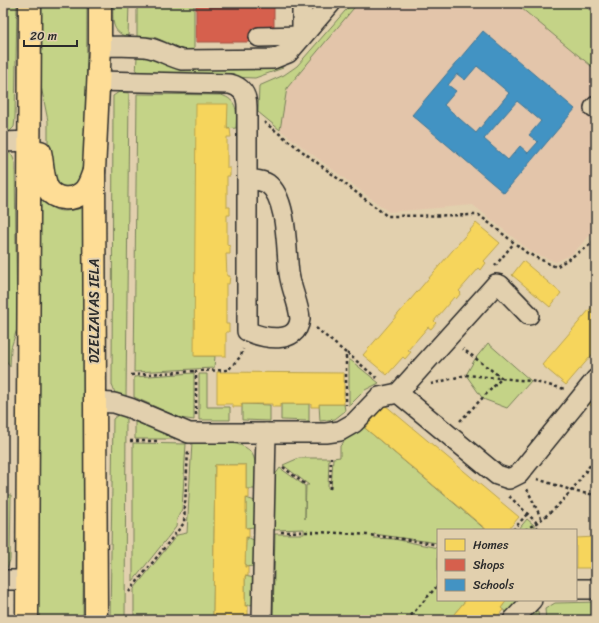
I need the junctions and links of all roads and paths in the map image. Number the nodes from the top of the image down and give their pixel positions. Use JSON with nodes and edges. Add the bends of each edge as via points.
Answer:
{"nodes":[{"id":1,"x":30,"y":3,"type":"edge"},
{"id":2,"x":100,"y":3,"type":"edge"},
{"id":3,"x":302,"y":3,"type":"edge"},
{"id":4,"x":331,"y":3,"type":"edge"},
{"id":5,"x":302,"y":36,"type":"junction"},
{"id":6,"x":259,"y":37,"type":"dead end"},
{"id":7,"x":100,"y":46,"type":"junction"},
{"id":8,"x":98,"y":81,"type":"junction"},
{"id":9,"x":247,"y":107,"type":"junction"},
{"id":10,"x":30,"y":134,"type":"junction"},
{"id":11,"x":3,"y":142,"type":"edge"},
{"id":12,"x":94,"y":171,"type":"junction"},
{"id":13,"x":247,"y":179,"type":"junction"},
{"id":14,"x":596,"y":241,"type":"edge"},
{"id":15,"x":514,"y":243,"type":"junction"},
{"id":16,"x":496,"y":284,"type":"junction"},
{"id":17,"x":299,"y":314,"type":"junction"},
{"id":18,"x":529,"y":315,"type":"dead end"},
{"id":19,"x":247,"y":331,"type":"junction"},
{"id":20,"x":448,"y":337,"type":"junction"},
{"id":21,"x":346,"y":353,"type":"junction"},
{"id":22,"x":196,"y":371,"type":"junction"},
{"id":23,"x":131,"y":375,"type":"dead end"},
{"id":24,"x":502,"y":378,"type":"junction"},
{"id":25,"x":595,"y":379,"type":"edge"},
{"id":26,"x":428,"y":385,"type":"dead end"},
{"id":27,"x":391,"y":388,"type":"junction"},
{"id":28,"x":94,"y":402,"type":"junction"},
{"id":29,"x":346,"y":406,"type":"dead end"},
{"id":30,"x":189,"y":433,"type":"junction"},
{"id":31,"x":266,"y":433,"type":"junction"},
{"id":32,"x":447,"y":435,"type":"junction"},
{"id":33,"x":596,"y":456,"type":"edge"},
{"id":34,"x":331,"y":457,"type":"dead end"},
{"id":35,"x":281,"y":466,"type":"dead end"},
{"id":36,"x":519,"y":474,"type":"junction"},
{"id":37,"x":306,"y":485,"type":"dead end"},
{"id":38,"x":330,"y":489,"type":"dead end"},
{"id":39,"x":572,"y":490,"type":"junction"},
{"id":40,"x":506,"y":493,"type":"dead end"},
{"id":41,"x":596,"y":495,"type":"edge"},
{"id":42,"x":527,"y":514,"type":"junction"},
{"id":43,"x":542,"y":520,"type":"junction"},
{"id":44,"x":537,"y":523,"type":"junction"},
{"id":45,"x":514,"y":529,"type":"edge"},
{"id":46,"x":528,"y":529,"type":"edge"},
{"id":47,"x":537,"y":529,"type":"edge"},
{"id":48,"x":263,"y":532,"type":"junction"},
{"id":49,"x":437,"y":545,"type":"edge"},
{"id":50,"x":3,"y":580,"type":"edge"},
{"id":51,"x":27,"y":580,"type":"junction"},
{"id":52,"x":437,"y":586,"type":"edge"},
{"id":53,"x":577,"y":589,"type":"edge"},
{"id":54,"x":596,"y":589,"type":"edge"},
{"id":55,"x":129,"y":592,"type":"dead end"},
{"id":56,"x":531,"y":601,"type":"edge"},
{"id":57,"x":27,"y":620,"type":"edge"},
{"id":58,"x":96,"y":620,"type":"edge"},
{"id":59,"x":262,"y":620,"type":"edge"},
{"id":60,"x":407,"y":620,"type":"edge"},
{"id":61,"x":513,"y":620,"type":"edge"}],
"edges":[{"from":1,"to":10,"type":"main road"},
{"from":2,"to":7,"type":"main road","name":"DZELZAVAS IELA"},
{"from":3,"to":5,"type":"street"},
{"from":4,"to":5,"type":"street"},
{"from":5,"to":6,"type":"street"},
{"from":5,"to":7,"type":"street","via":[[288,53],[273,59],[182,60],[149,48]]},
{"from":7,"to":8,"type":"main road","name":"DZELZAVAS IELA"},
{"from":8,"to":9,"type":"street","via":[[230,84],[239,86],[247,98]]},
{"from":8,"to":12,"type":"main road","name":"DZELZAVAS IELA"},
{"from":9,"to":13,"type":"street"},
{"from":9,"to":15,"type":"path","via":[[387,216],[479,215]]},
{"from":10,"to":11,"type":"street"},
{"from":10,"to":12,"type":"main road","via":[[38,144],[44,179],[54,196],[72,198],[82,193]]},
{"from":10,"to":51,"type":"main road"},
{"from":12,"to":28,"type":"main road","name":"DZELZAVAS IELA"},
{"from":13,"to":17,"type":"street","via":[[267,184],[279,203],[284,217],[289,274]]},
{"from":13,"to":19,"type":"street"},
{"from":14,"to":15,"type":"path","via":[[556,267],[527,253]]},
{"from":15,"to":16,"type":"path","via":[[490,273]]},
{"from":16,"to":18,"type":"street","via":[[500,285]]},
{"from":16,"to":20,"type":"street"},
{"from":17,"to":19,"type":"street","via":[[298,326],[285,337],[266,338]]},
{"from":17,"to":21,"type":"path"},
{"from":19,"to":22,"type":"path","via":[[241,356],[228,370]]},
{"from":20,"to":24,"type":"path"},
{"from":20,"to":27,"type":"street"},
{"from":21,"to":27,"type":"path"},
{"from":21,"to":29,"type":"path"},
{"from":22,"to":23,"type":"path"},
{"from":22,"to":30,"type":"path","via":[[196,422]]},
{"from":24,"to":25,"type":"path","via":[[531,381],[565,389]]},
{"from":24,"to":26,"type":"path","via":[[466,375]]},
{"from":24,"to":32,"type":"path"},
{"from":25,"to":36,"type":"street"},
{"from":27,"to":31,"type":"street","via":[[379,396],[354,423],[340,431]]},
{"from":27,"to":32,"type":"street"},
{"from":28,"to":30,"type":"street","via":[[114,403],[130,408]]},
{"from":28,"to":58,"type":"main road","name":"DZELZAVAS IELA"},
{"from":30,"to":31,"type":"street"},
{"from":30,"to":55,"type":"path","via":[[184,523]]},
{"from":31,"to":48,"type":"street"},
{"from":32,"to":36,"type":"street","via":[[497,475],[509,479]]},
{"from":33,"to":39,"type":"path"},
{"from":34,"to":38,"type":"path"},
{"from":35,"to":37,"type":"path"},
{"from":36,"to":39,"type":"path"},
{"from":36,"to":43,"type":"path"},
{"from":39,"to":41,"type":"path"},
{"from":39,"to":43,"type":"path"},
{"from":40,"to":42,"type":"path"},
{"from":42,"to":44,"type":"path"},
{"from":42,"to":45,"type":"path"},
{"from":43,"to":44,"type":"path"},
{"from":44,"to":46,"type":"path"},
{"from":44,"to":47,"type":"path"},
{"from":48,"to":49,"type":"path","via":[[317,531],[372,535]]},
{"from":48,"to":59,"type":"street"},
{"from":50,"to":51,"type":"street"},
{"from":51,"to":57,"type":"main road"},
{"from":52,"to":60,"type":"path"},
{"from":53,"to":54,"type":"street"},
{"from":56,"to":61,"type":"street"}]}
